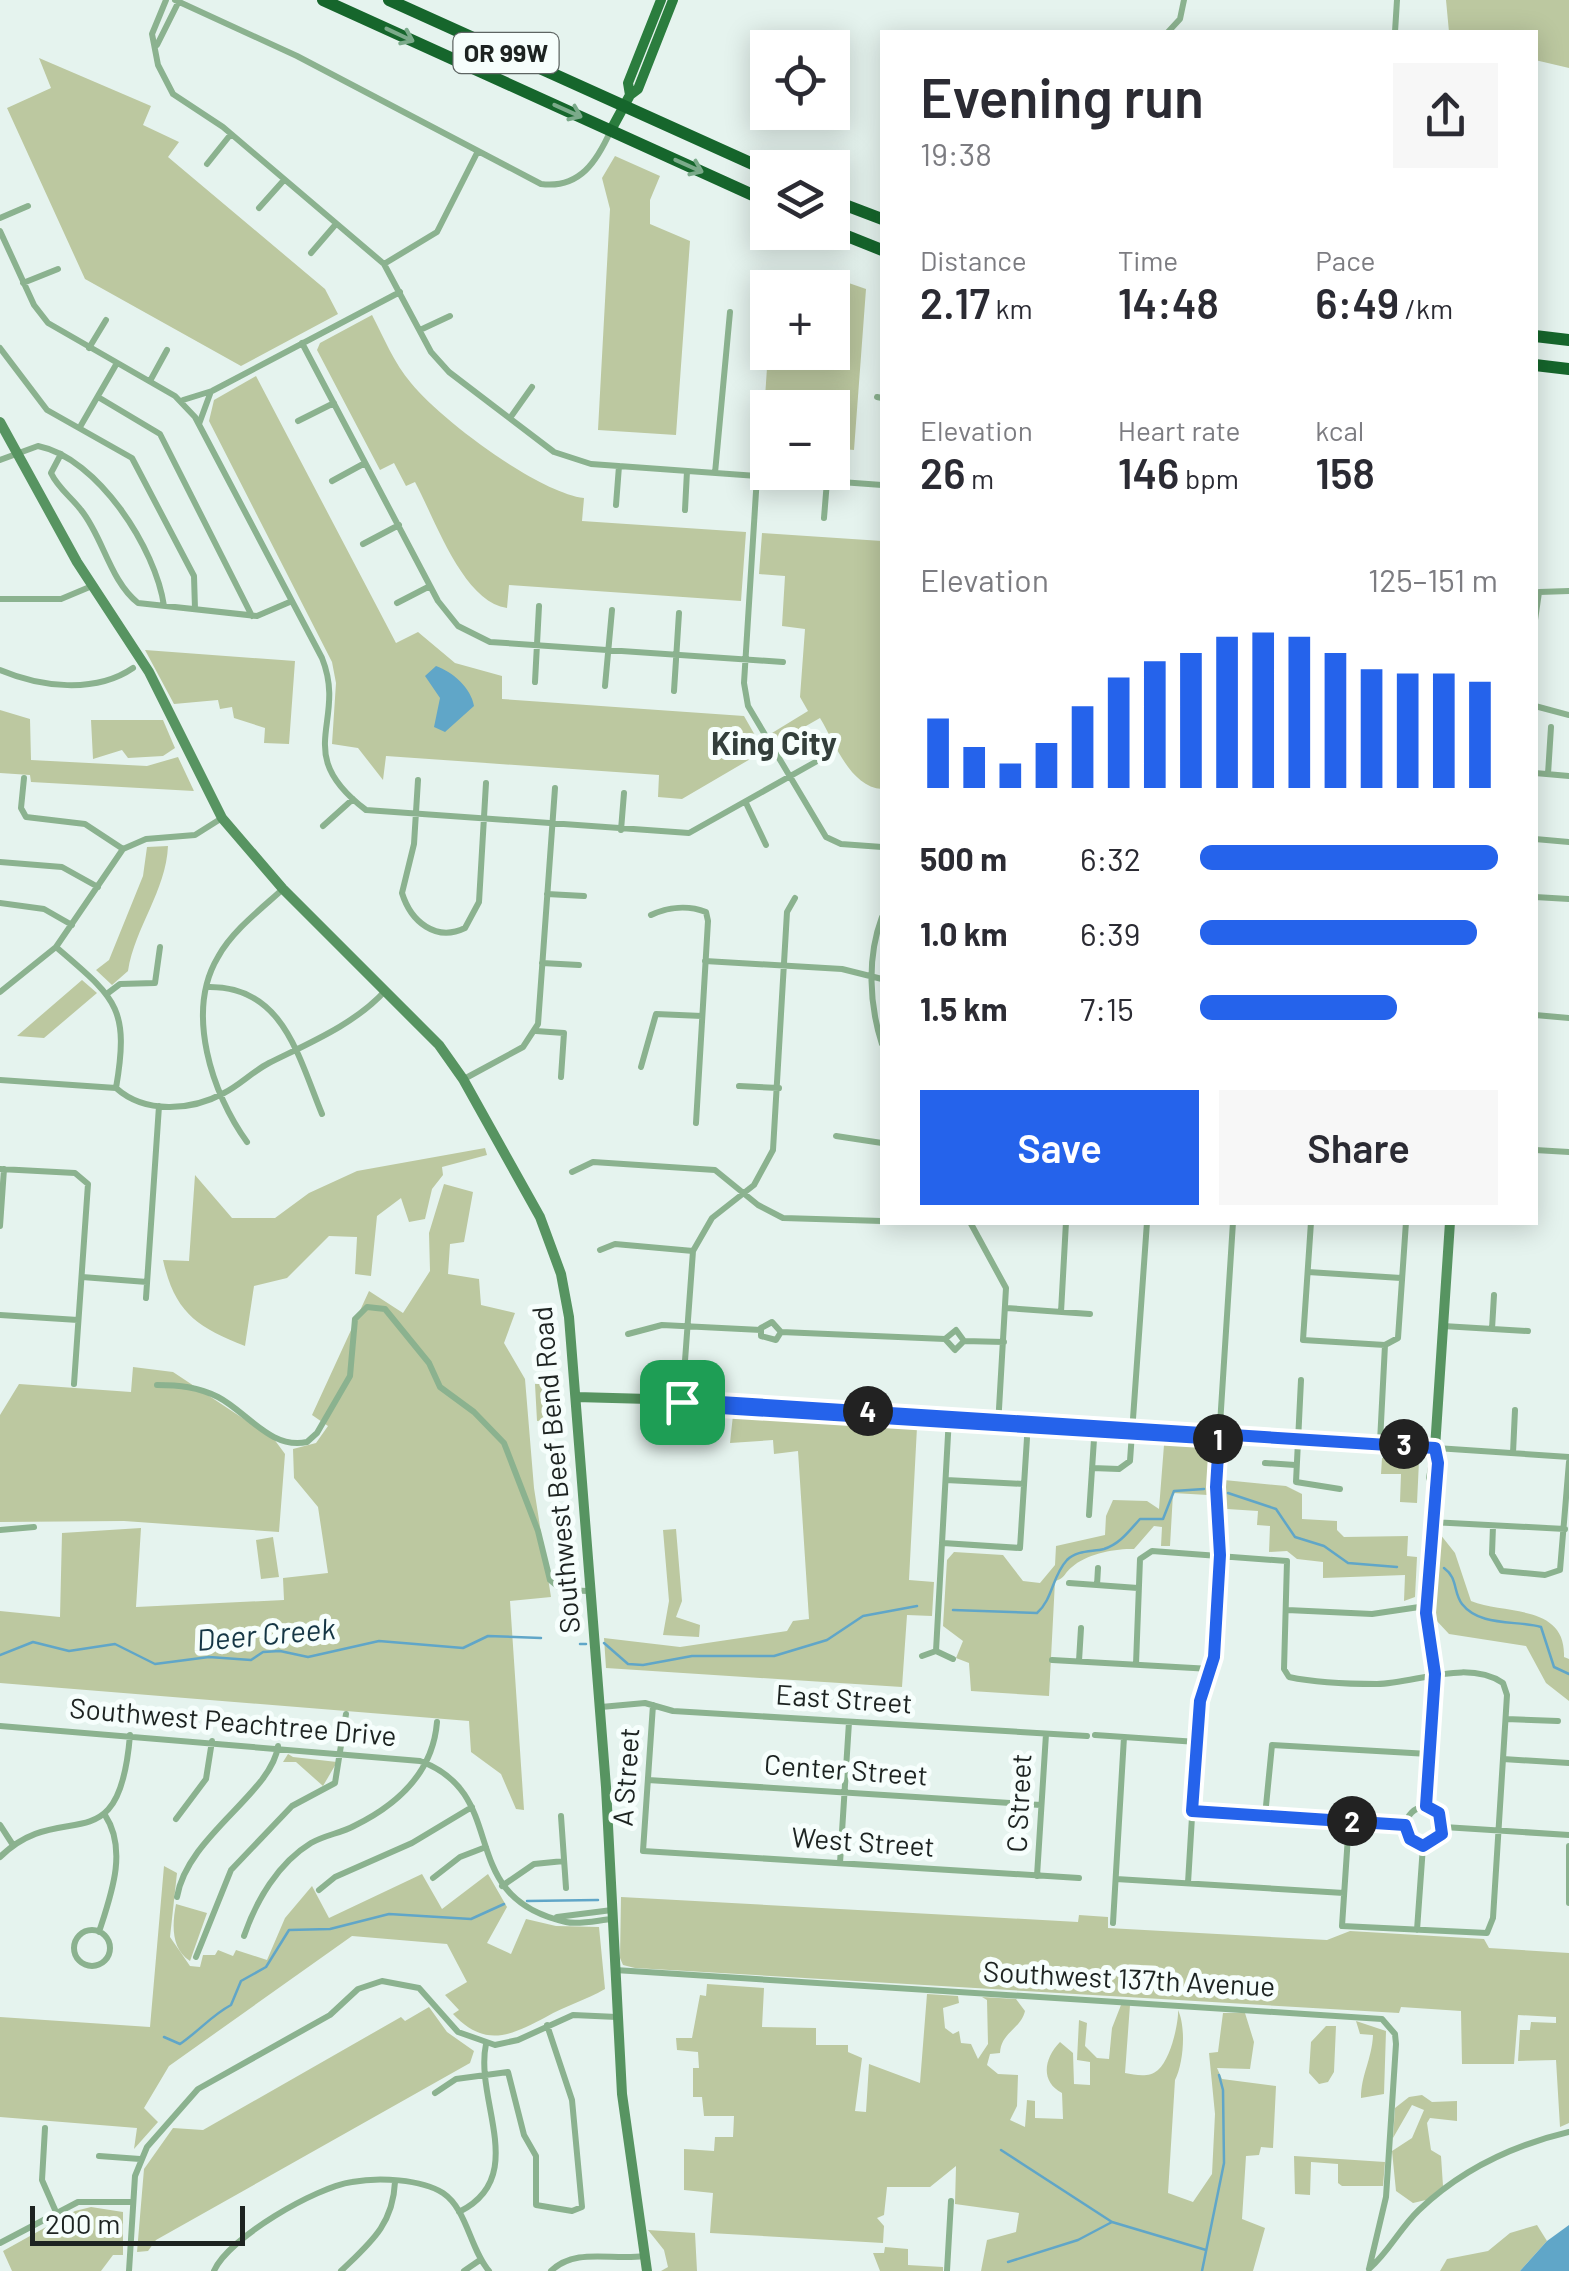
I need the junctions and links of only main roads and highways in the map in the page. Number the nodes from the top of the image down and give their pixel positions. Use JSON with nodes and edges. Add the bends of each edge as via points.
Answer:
{"nodes":[{"id":1,"x":323,"y":0,"type":"edge"},
{"id":2,"x":388,"y":0,"type":"edge"},
{"id":3,"x":661,"y":0,"type":"edge"},
{"id":4,"x":672,"y":0,"type":"edge"},
{"id":5,"x":626,"y":101,"type":"junction"},
{"id":6,"x":612,"y":130,"type":"junction"},
{"id":7,"x":750,"y":162,"type":"edge"},
{"id":8,"x":750,"y":194,"type":"edge"},
{"id":9,"x":850,"y":207,"type":"edge"},
{"id":10,"x":880,"y":218,"type":"edge"},
{"id":11,"x":850,"y":237,"type":"edge"},
{"id":12,"x":880,"y":249,"type":"edge"},
{"id":13,"x":1538,"y":336,"type":"edge"},
{"id":14,"x":1569,"y":340,"type":"edge"},
{"id":15,"x":1538,"y":365,"type":"edge"},
{"id":16,"x":1569,"y":369,"type":"edge"},
{"id":17,"x":0,"y":422,"type":"edge"},
{"id":18,"x":1450,"y":1225,"type":"edge"},
{"id":19,"x":576,"y":1397,"type":"junction"},
{"id":20,"x":1296,"y":1441,"type":"junction"},
{"id":21,"x":1435,"y":1448,"type":"junction"},
{"id":22,"x":647,"y":2271,"type":"edge"}],
"edges":[{"from":1,"to":6,"type":"highway","number":"OR 99W","one_way":true},
{"from":2,"to":5,"type":"highway","number":"OR 99W"},
{"from":3,"to":5,"type":"main road"},
{"from":4,"to":5,"type":"main road","via":[[638,89]]},
{"from":5,"to":6,"type":"main road"},
{"from":5,"to":7,"type":"highway","number":"OR 99W"},
{"from":6,"to":8,"type":"highway","number":"OR 99W","one_way":true},
{"from":9,"to":10,"type":"highway"},
{"from":11,"to":12,"type":"highway"},
{"from":13,"to":14,"type":"highway"},
{"from":15,"to":16,"type":"highway"},
{"from":17,"to":19,"type":"main road","name":"Southwest Beef Bend Road","via":[[149,672],[222,818],[439,1045],[506,1149],[554,1250],[568,1306]]},
{"from":18,"to":21,"type":"main road"},
{"from":19,"to":20,"type":"main road"},
{"from":19,"to":22,"type":"main road","name":"Southwest Beef Bend Road","via":[[625,2128]]},
{"from":20,"to":21,"type":"main road"},
{"from":20,"to":21,"type":"main road"}]}
